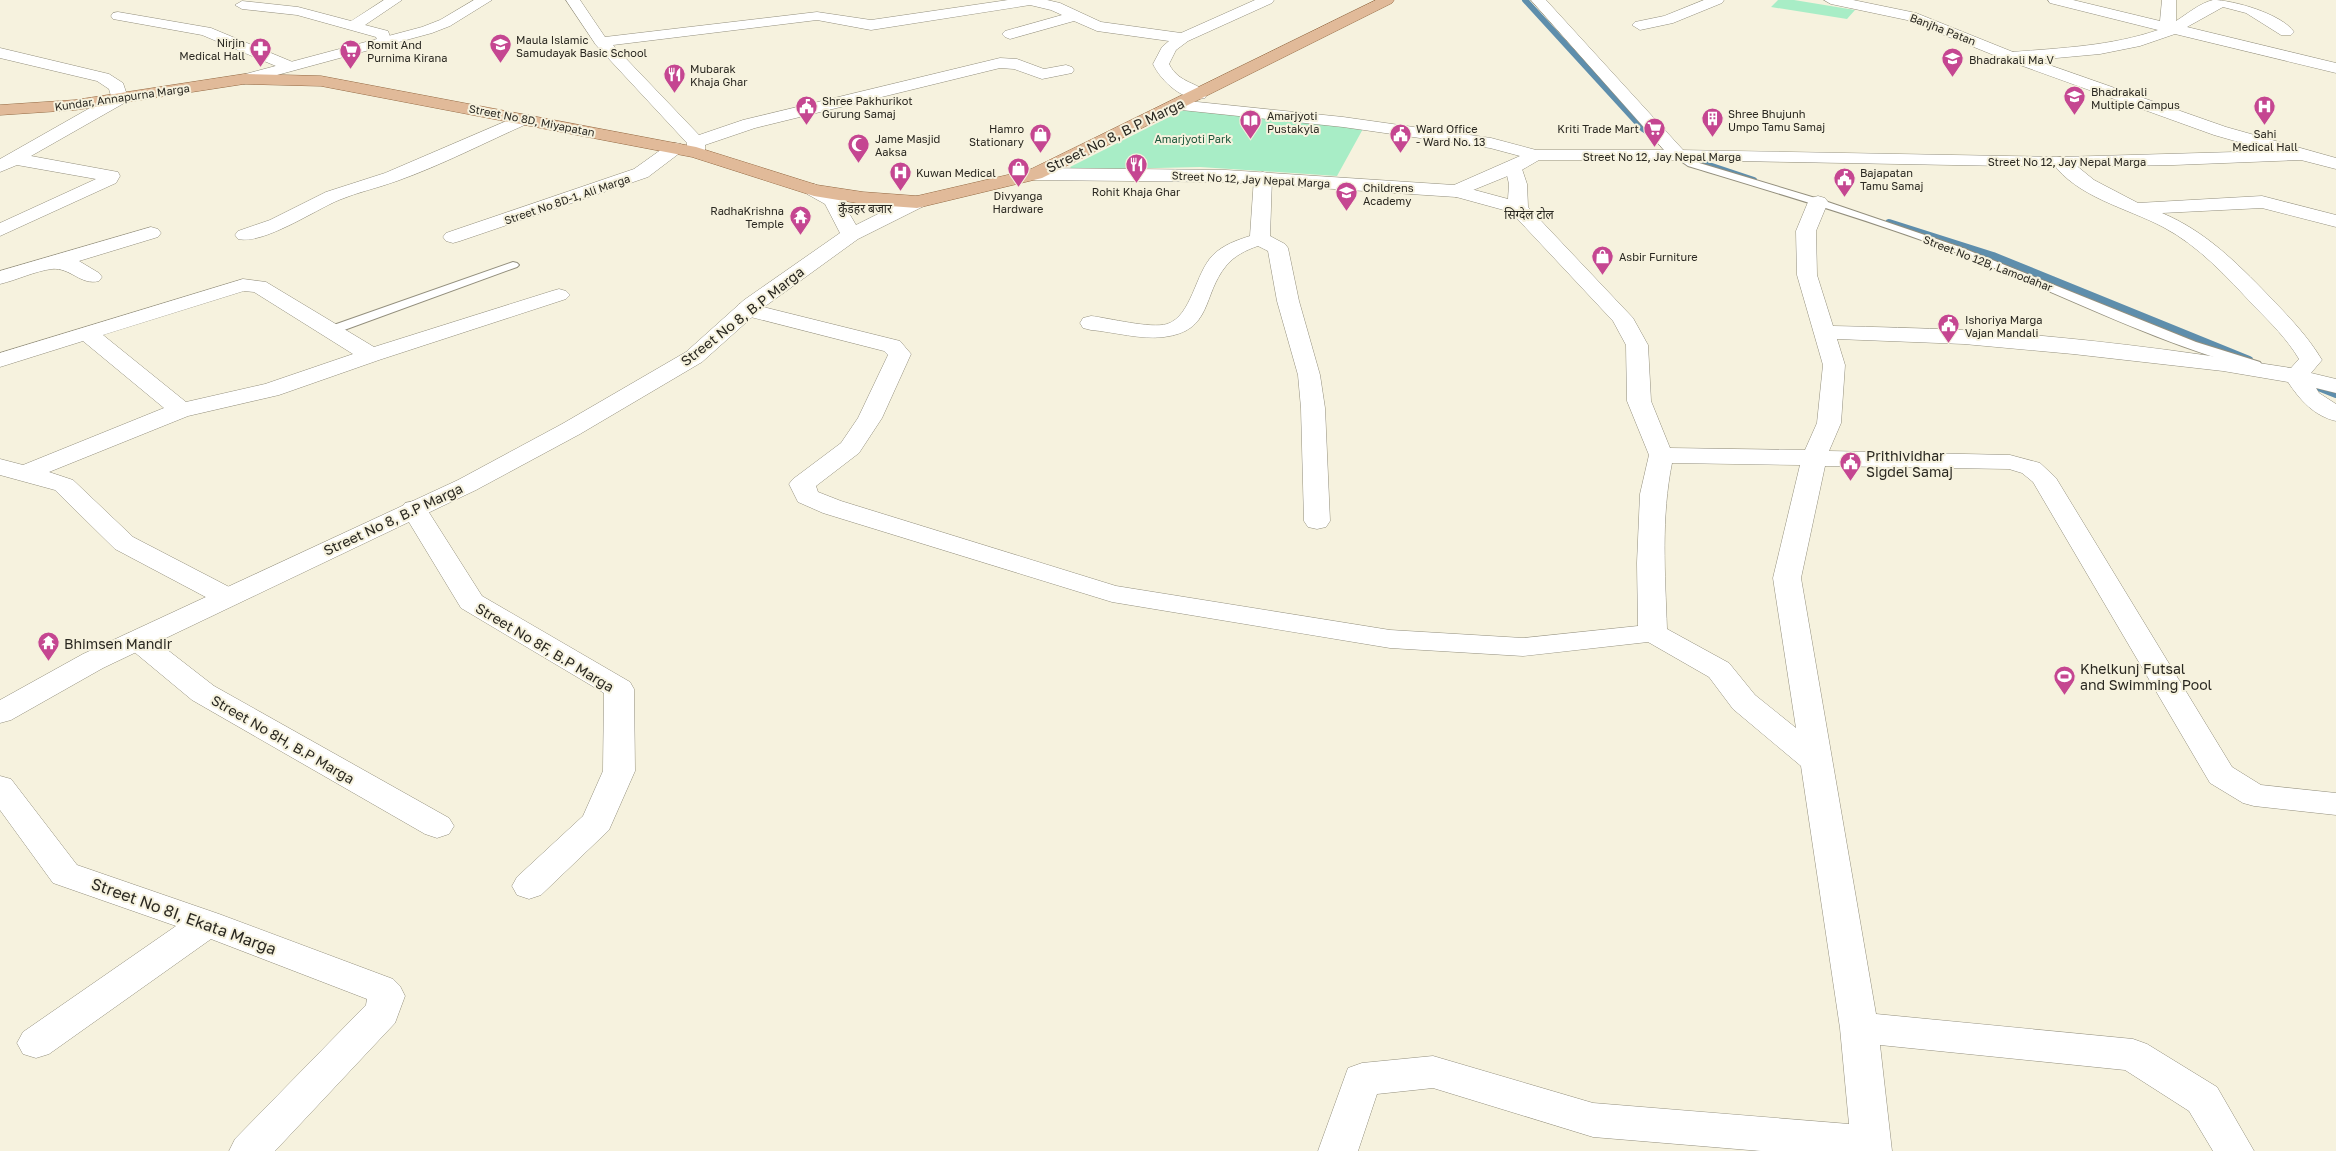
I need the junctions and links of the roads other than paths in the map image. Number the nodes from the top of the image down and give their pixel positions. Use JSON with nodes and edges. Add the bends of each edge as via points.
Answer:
{"nodes":[{"id":1,"x":395,"y":0,"type":"edge"},
{"id":2,"x":485,"y":0,"type":"edge"},
{"id":3,"x":574,"y":0,"type":"edge"},
{"id":4,"x":1028,"y":0,"type":"edge"},
{"id":5,"x":1267,"y":0,"type":"edge"},
{"id":6,"x":1387,"y":0,"type":"edge"},
{"id":7,"x":1538,"y":0,"type":"edge"},
{"id":8,"x":1717,"y":0,"type":"edge"},
{"id":9,"x":1831,"y":0,"type":"edge"},
{"id":10,"x":2055,"y":0,"type":"edge"},
{"id":11,"x":2169,"y":0,"type":"edge"},
{"id":12,"x":2224,"y":1,"type":"edge"},
{"id":13,"x":242,"y":5,"type":"dead end"},
{"id":14,"x":118,"y":16,"type":"dead end"},
{"id":15,"x":1074,"y":16,"type":"junction"},
{"id":16,"x":1640,"y":25,"type":"dead end"},
{"id":17,"x":354,"y":26,"type":"junction"},
{"id":18,"x":2174,"y":29,"type":"junction"},
{"id":19,"x":2286,"y":32,"type":"dead end"},
{"id":20,"x":1010,"y":34,"type":"dead end"},
{"id":21,"x":1183,"y":38,"type":"junction"},
{"id":22,"x":384,"y":42,"type":"junction"},
{"id":23,"x":601,"y":42,"type":"junction"},
{"id":24,"x":0,"y":53,"type":"edge"},
{"id":25,"x":2012,"y":57,"type":"junction"},
{"id":26,"x":289,"y":66,"type":"junction"},
{"id":27,"x":2336,"y":68,"type":"edge"},
{"id":28,"x":1066,"y":70,"type":"dead end"},
{"id":29,"x":244,"y":79,"type":"junction"},
{"id":30,"x":338,"y":82,"type":"junction"},
{"id":31,"x":1199,"y":94,"type":"junction"},
{"id":32,"x":120,"y":98,"type":"junction"},
{"id":33,"x":1178,"y":105,"type":"junction"},
{"id":34,"x":0,"y":110,"type":"edge"},
{"id":35,"x":523,"y":119,"type":"junction"},
{"id":36,"x":696,"y":147,"type":"junction"},
{"id":37,"x":675,"y":148,"type":"junction"},
{"id":38,"x":1535,"y":155,"type":"junction"},
{"id":39,"x":1678,"y":155,"type":"junction"},
{"id":40,"x":2298,"y":155,"type":"junction"},
{"id":41,"x":2061,"y":162,"type":"junction"},
{"id":42,"x":7,"y":163,"type":"edge"},
{"id":43,"x":2336,"y":164,"type":"edge"},
{"id":44,"x":1514,"y":167,"type":"junction"},
{"id":45,"x":1035,"y":174,"type":"junction"},
{"id":46,"x":1262,"y":178,"type":"junction"},
{"id":47,"x":814,"y":190,"type":"junction"},
{"id":48,"x":1456,"y":191,"type":"junction"},
{"id":49,"x":917,"y":202,"type":"junction"},
{"id":50,"x":1818,"y":202,"type":"junction"},
{"id":51,"x":1518,"y":208,"type":"junction"},
{"id":52,"x":2136,"y":208,"type":"junction"},
{"id":53,"x":2336,"y":221,"type":"edge"},
{"id":54,"x":0,"y":230,"type":"edge"},
{"id":55,"x":151,"y":233,"type":"dead end"},
{"id":56,"x":244,"y":235,"type":"dead end"},
{"id":57,"x":851,"y":235,"type":"junction"},
{"id":58,"x":453,"y":238,"type":"dead end"},
{"id":59,"x":1260,"y":239,"type":"junction"},
{"id":60,"x":54,"y":263,"type":"junction"},
{"id":61,"x":513,"y":265,"type":"dead end"},
{"id":62,"x":92,"y":277,"type":"dead end"},
{"id":63,"x":0,"y":278,"type":"edge"},
{"id":64,"x":558,"y":295,"type":"dead end"},
{"id":65,"x":747,"y":310,"type":"junction"},
{"id":66,"x":1091,"y":323,"type":"dead end"},
{"id":67,"x":332,"y":330,"type":"junction"},
{"id":68,"x":1824,"y":332,"type":"junction"},
{"id":69,"x":87,"y":333,"type":"junction"},
{"id":70,"x":371,"y":354,"type":"junction"},
{"id":71,"x":0,"y":360,"type":"edge"},
{"id":72,"x":2296,"y":376,"type":"junction"},
{"id":73,"x":2336,"y":386,"type":"edge"},
{"id":74,"x":181,"y":410,"type":"junction"},
{"id":75,"x":2336,"y":414,"type":"edge"},
{"id":76,"x":1661,"y":455,"type":"junction"},
{"id":77,"x":1814,"y":458,"type":"junction"},
{"id":78,"x":0,"y":467,"type":"edge"},
{"id":79,"x":25,"y":473,"type":"junction"},
{"id":80,"x":414,"y":509,"type":"junction"},
{"id":81,"x":1317,"y":521,"type":"dead end"},
{"id":82,"x":227,"y":597,"type":"junction"},
{"id":83,"x":1654,"y":632,"type":"junction"},
{"id":84,"x":138,"y":640,"type":"junction"},
{"id":85,"x":0,"y":713,"type":"edge"},
{"id":86,"x":1817,"y":762,"type":"junction"},
{"id":87,"x":0,"y":787,"type":"edge"},
{"id":88,"x":2336,"y":804,"type":"edge"},
{"id":89,"x":437,"y":826,"type":"dead end"},
{"id":90,"x":529,"y":886,"type":"dead end"},
{"id":91,"x":207,"y":923,"type":"junction"},
{"id":92,"x":1860,"y":1028,"type":"junction"},
{"id":93,"x":36,"y":1043,"type":"dead end"},
{"id":94,"x":1872,"y":1147,"type":"edge"},
{"id":95,"x":248,"y":1151,"type":"edge"},
{"id":96,"x":1338,"y":1151,"type":"edge"},
{"id":97,"x":2234,"y":1151,"type":"edge"}],
"edges":[{"from":1,"to":17,"type":"street"},
{"from":2,"to":22,"type":"street","via":[[445,24]]},
{"from":3,"to":23,"type":"street"},
{"from":4,"to":15,"type":"street","via":[[1055,6]]},
{"from":4,"to":23,"type":"street","via":[[872,25],[817,16]]},
{"from":5,"to":21,"type":"street"},
{"from":6,"to":31,"type":"main road","name":"Street No 8, B.P Marga"},
{"from":7,"to":39,"type":"street"},
{"from":8,"to":16,"type":"street","via":[[1668,20]]},
{"from":9,"to":25,"type":"street","name":"Banjha Patan","via":[[1911,16]]},
{"from":10,"to":18,"type":"street"},
{"from":11,"to":18,"type":"street","via":[[2167,22]]},
{"from":12,"to":18,"type":"street"},
{"from":12,"to":19,"type":"street","via":[[2251,10]]},
{"from":13,"to":17,"type":"street","via":[[298,11]]},
{"from":14,"to":26,"type":"street","via":[[206,32]]},
{"from":15,"to":20,"type":"street"},
{"from":15,"to":21,"type":"street","via":[[1097,26]]},
{"from":17,"to":22,"type":"street","via":[[383,34]]},
{"from":18,"to":25,"type":"street","via":[[2135,43]]},
{"from":18,"to":27,"type":"street"},
{"from":21,"to":31,"type":"street","via":[[1170,47],[1161,64],[1170,78]]},
{"from":22,"to":26,"type":"street"},
{"from":22,"to":30,"type":"street","via":[[328,70]]},
{"from":23,"to":36,"type":"street"},
{"from":24,"to":32,"type":"street","via":[[103,77],[117,88]]},
{"from":25,"to":40,"type":"street","name":"Banjha Patan","via":[[2220,131]]},
{"from":26,"to":29,"type":"street"},
{"from":28,"to":36,"type":"street","via":[[1042,74],[1017,64],[1000,63],[749,124]]},
{"from":29,"to":30,"type":"main road","name":"Street No 8D, Miyapatan"},
{"from":29,"to":32,"type":"main road","name":"Kundar, Annapurna Marga"},
{"from":30,"to":35,"type":"main road","name":"Street No 8D, Miyapatan"},
{"from":31,"to":33,"type":"main road","name":"Street No 8, B.P Marga"},
{"from":32,"to":34,"type":"main road","name":"Kundar, Annapurna Marga"},
{"from":32,"to":42,"type":"street"},
{"from":33,"to":38,"type":"street","via":[[1343,122],[1491,143]]},
{"from":33,"to":45,"type":"main road","name":"Street No 8, B.P Marga"},
{"from":35,"to":37,"type":"main road","name":"Street No 8D, Miyapatan"},
{"from":35,"to":56,"type":"street","via":[[392,177],[333,196],[277,224]]},
{"from":36,"to":37,"type":"main road","name":"Street No 8D, Miyapatan"},
{"from":36,"to":47,"type":"main road","name":"Street No 8D, Miyapatan"},
{"from":37,"to":58,"type":"street","name":"Street No 8D-1, Ali Marga","via":[[641,173]]},
{"from":38,"to":39,"type":"street","name":"Street No 12, Jay Nepal Marga"},
{"from":38,"to":44,"type":"street","name":"Street No 12, Jay Nepal Marga"},
{"from":39,"to":41,"type":"street","name":"Street No 12, Jay Nepal Marga"},
{"from":39,"to":50,"type":"lane","name":"Street No 12B, Lamodahar","via":[[1692,164]]},
{"from":40,"to":41,"type":"street","name":"Street No 12, Jay Nepal Marga"},
{"from":40,"to":43,"type":"street","name":"Banjha Patan"},
{"from":41,"to":52,"type":"street","via":[[2087,184]]},
{"from":42,"to":54,"type":"street","via":[[110,176],[99,185]]},
{"from":44,"to":48,"type":"street","name":"Street No 12, Jay Nepal Marga"},
{"from":44,"to":51,"type":"street"},
{"from":45,"to":46,"type":"street","name":"Street No 12, Jay Nepal Marga"},
{"from":45,"to":49,"type":"main road","name":"Street No 8, B.P Marga"},
{"from":46,"to":48,"type":"street","name":"Street No 12, Jay Nepal Marga"},
{"from":46,"to":59,"type":"street"},
{"from":47,"to":49,"type":"main road","name":"Street No 8D, Miyapatan"},
{"from":47,"to":57,"type":"street","name":"Street No 8D, Miyapatan","via":[[832,200]]},
{"from":48,"to":51,"type":"street"},
{"from":49,"to":57,"type":"street","name":"Street No 8, B.P Marga"},
{"from":50,"to":68,"type":"street","via":[[1806,231],[1808,275]]},
{"from":50,"to":72,"type":"lane","name":"Street No 12B, Lamodahar","via":[[1956,249],[2192,345]]},
{"from":51,"to":76,"type":"street","via":[[1622,318],[1637,345],[1639,401]]},
{"from":52,"to":53,"type":"street","via":[[2262,202]]},
{"from":52,"to":72,"type":"street","via":[[2170,223],[2206,246],[2299,340],[2310,360]]},
{"from":55,"to":60,"type":"street"},
{"from":57,"to":65,"type":"street","name":"Street No 8, B.P Marga"},
{"from":59,"to":66,"type":"street","via":[[1236,247],[1216,263],[1192,317],[1177,327],[1164,331]]},
{"from":59,"to":81,"type":"street","via":[[1278,248],[1288,300],[1309,375]]},
{"from":60,"to":62,"type":"street","via":[[69,264]]},
{"from":60,"to":63,"type":"street"},
{"from":61,"to":67,"type":"lane"},
{"from":64,"to":70,"type":"street"},
{"from":65,"to":80,"type":"street","name":"Street No 8, B.P Marga","via":[[694,357],[571,429],[467,485]]},
{"from":65,"to":83,"type":"street","via":[[892,346],[900,354],[870,418],[850,448],[802,484],[807,497],[832,507],[1112,594],[1390,639],[1523,647]]},
{"from":67,"to":69,"type":"street","via":[[252,284]]},
{"from":67,"to":70,"type":"street"},
{"from":68,"to":72,"type":"street","via":[[1964,337],[2046,344],[2223,364]]},
{"from":68,"to":77,"type":"street","via":[[1834,365],[1829,423]]},
{"from":69,"to":71,"type":"street"},
{"from":69,"to":74,"type":"street"},
{"from":70,"to":74,"type":"street","via":[[271,390]]},
{"from":72,"to":73,"type":"street"},
{"from":72,"to":75,"type":"street","via":[[2311,398]]},
{"from":74,"to":79,"type":"street"},
{"from":76,"to":77,"type":"street"},
{"from":76,"to":83,"type":"street","via":[[1653,494]]},
{"from":77,"to":86,"type":"street","via":[[1787,578]]},
{"from":77,"to":88,"type":"street","via":[[2010,462],[2030,468],[2043,478],[2222,775],[2254,795]]},
{"from":78,"to":79,"type":"street"},
{"from":79,"to":82,"type":"street","via":[[64,485],[124,542]]},
{"from":80,"to":82,"type":"street","name":"Street No 8, B.P Marga"},
{"from":80,"to":90,"type":"street","name":"Street No 8F, B.P Marga","via":[[471,602],[618,689],[619,771],[597,822]]},
{"from":82,"to":84,"type":"street","name":"Street No 8, B.P Marga"},
{"from":83,"to":86,"type":"street","via":[[1720,670],[1744,702]]},
{"from":84,"to":85,"type":"street","name":"Street No 8, B.P Marga"},
{"from":84,"to":89,"type":"street","name":"Street No 8H, B.P Marga","via":[[203,693]]},
{"from":86,"to":92,"type":"street"},
{"from":87,"to":91,"type":"street","name":"Street No 8I, Ekata Marga","via":[[66,874]]},
{"from":91,"to":93,"type":"street"},
{"from":91,"to":95,"type":"street","name":"Street No 8I, Ekata Marga","via":[[380,989],[387,996],[382,1012]]},
{"from":92,"to":94,"type":"street"},
{"from":92,"to":97,"type":"street","via":[[2133,1055],[2203,1098]]},
{"from":94,"to":96,"type":"street","via":[[1593,1120],[1432,1072],[1362,1079]]}]}
